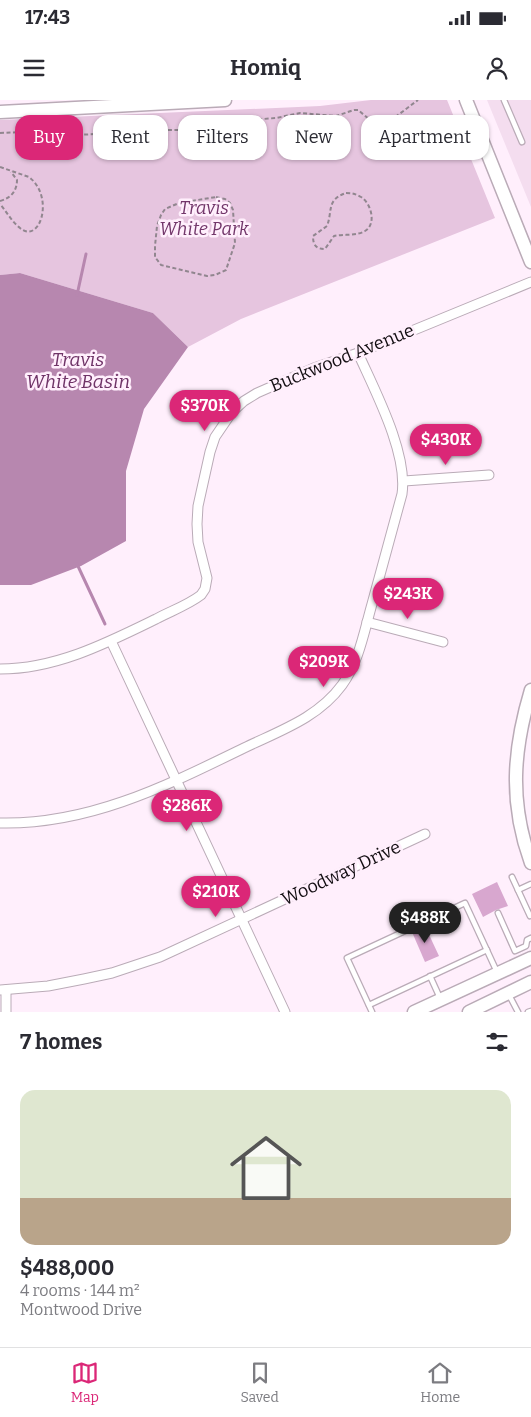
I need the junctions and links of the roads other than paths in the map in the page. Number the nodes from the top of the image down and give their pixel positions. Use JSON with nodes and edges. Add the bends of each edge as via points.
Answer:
{"nodes":[{"id":1,"x":225,"y":100,"type":"edge"},
{"id":2,"x":466,"y":100,"type":"edge"},
{"id":3,"x":504,"y":100,"type":"edge"},
{"id":4,"x":132,"y":103,"type":"edge"},
{"id":5,"x":0,"y":112,"type":"edge"},
{"id":6,"x":522,"y":142,"type":"dead end"},
{"id":7,"x":531,"y":262,"type":"edge"},
{"id":8,"x":531,"y":282,"type":"edge"},
{"id":9,"x":358,"y":352,"type":"junction"},
{"id":10,"x":490,"y":475,"type":"dead end"},
{"id":11,"x":404,"y":481,"type":"junction"},
{"id":12,"x":367,"y":622,"type":"junction"},
{"id":13,"x":111,"y":641,"type":"junction"},
{"id":14,"x":443,"y":642,"type":"dead end"},
{"id":15,"x":0,"y":669,"type":"edge"},
{"id":16,"x":531,"y":690,"type":"edge"},
{"id":17,"x":176,"y":781,"type":"junction"},
{"id":18,"x":0,"y":823,"type":"edge"},
{"id":19,"x":425,"y":834,"type":"dead end"},
{"id":20,"x":531,"y":861,"type":"edge"},
{"id":21,"x":512,"y":877,"type":"dead end"},
{"id":22,"x":531,"y":884,"type":"edge"},
{"id":23,"x":518,"y":890,"type":"junction"},
{"id":24,"x":498,"y":913,"type":"dead end"},
{"id":25,"x":531,"y":917,"type":"edge"},
{"id":26,"x":242,"y":920,"type":"junction"},
{"id":27,"x":531,"y":938,"type":"edge"},
{"id":28,"x":487,"y":950,"type":"junction"},
{"id":29,"x":515,"y":950,"type":"junction"},
{"id":30,"x":526,"y":961,"type":"edge"},
{"id":31,"x":498,"y":974,"type":"junction"},
{"id":32,"x":430,"y":976,"type":"junction"},
{"id":33,"x":531,"y":982,"type":"edge"},
{"id":34,"x":3,"y":990,"type":"edge"},
{"id":35,"x":508,"y":993,"type":"junction"},
{"id":36,"x":441,"y":1000,"type":"junction"},
{"id":37,"x":369,"y":1005,"type":"junction"},
{"id":38,"x":490,"y":1008,"type":"edge"},
{"id":39,"x":429,"y":1009,"type":"edge"},
{"id":40,"x":6,"y":1012,"type":"edge"},
{"id":41,"x":285,"y":1012,"type":"edge"},
{"id":42,"x":372,"y":1012,"type":"edge"},
{"id":43,"x":414,"y":1012,"type":"edge"},
{"id":44,"x":469,"y":1012,"type":"edge"},
{"id":45,"x":518,"y":1012,"type":"edge"}],
"edges":[{"from":1,"to":4,"type":"street"},
{"from":2,"to":7,"type":"street"},
{"from":3,"to":6,"type":"lane"},
{"from":4,"to":5,"type":"street"},
{"from":8,"to":9,"type":"street","name":"Buckwood Avenue"},
{"from":9,"to":11,"type":"street","via":[[388,422]]},
{"from":9,"to":13,"type":"street","name":"Buckwood Avenue","via":[[257,393],[232,412],[213,445],[198,506],[196,524],[207,578],[205,589],[197,598]]},
{"from":10,"to":11,"type":"street"},
{"from":11,"to":12,"type":"street"},
{"from":12,"to":14,"type":"street"},
{"from":12,"to":17,"type":"street","via":[[349,674],[320,708],[300,722]]},
{"from":13,"to":15,"type":"street","name":"Buckwood Avenue","via":[[42,665]]},
{"from":13,"to":17,"type":"street"},
{"from":16,"to":20,"type":"street","via":[[522,719],[515,771],[516,801]]},
{"from":17,"to":18,"type":"street","via":[[101,810],[41,821]]},
{"from":17,"to":26,"type":"street"},
{"from":19,"to":26,"type":"street","name":"Woodway Drive"},
{"from":21,"to":23,"type":"lane"},
{"from":22,"to":23,"type":"lane"},
{"from":23,"to":25,"type":"lane"},
{"from":24,"to":29,"type":"lane"},
{"from":26,"to":34,"type":"street","name":"Woodway Drive","via":[[160,957],[112,973],[48,986]]},
{"from":26,"to":41,"type":"street"},
{"from":27,"to":29,"type":"lane","via":[[526,946]]},
{"from":28,"to":31,"type":"lane"},
{"from":28,"to":32,"type":"lane"},
{"from":28,"to":37,"type":"lane","via":[[465,903],[347,958]]},
{"from":29,"to":30,"type":"lane"},
{"from":30,"to":31,"type":"street"},
{"from":31,"to":36,"type":"street"},
{"from":32,"to":36,"type":"lane"},
{"from":32,"to":37,"type":"lane"},
{"from":33,"to":35,"type":"street"},
{"from":34,"to":40,"type":"street"},
{"from":35,"to":38,"type":"street"},
{"from":35,"to":45,"type":"lane"},
{"from":36,"to":39,"type":"street"},
{"from":37,"to":42,"type":"lane"},
{"from":38,"to":44,"type":"street"},
{"from":39,"to":43,"type":"street"}]}
